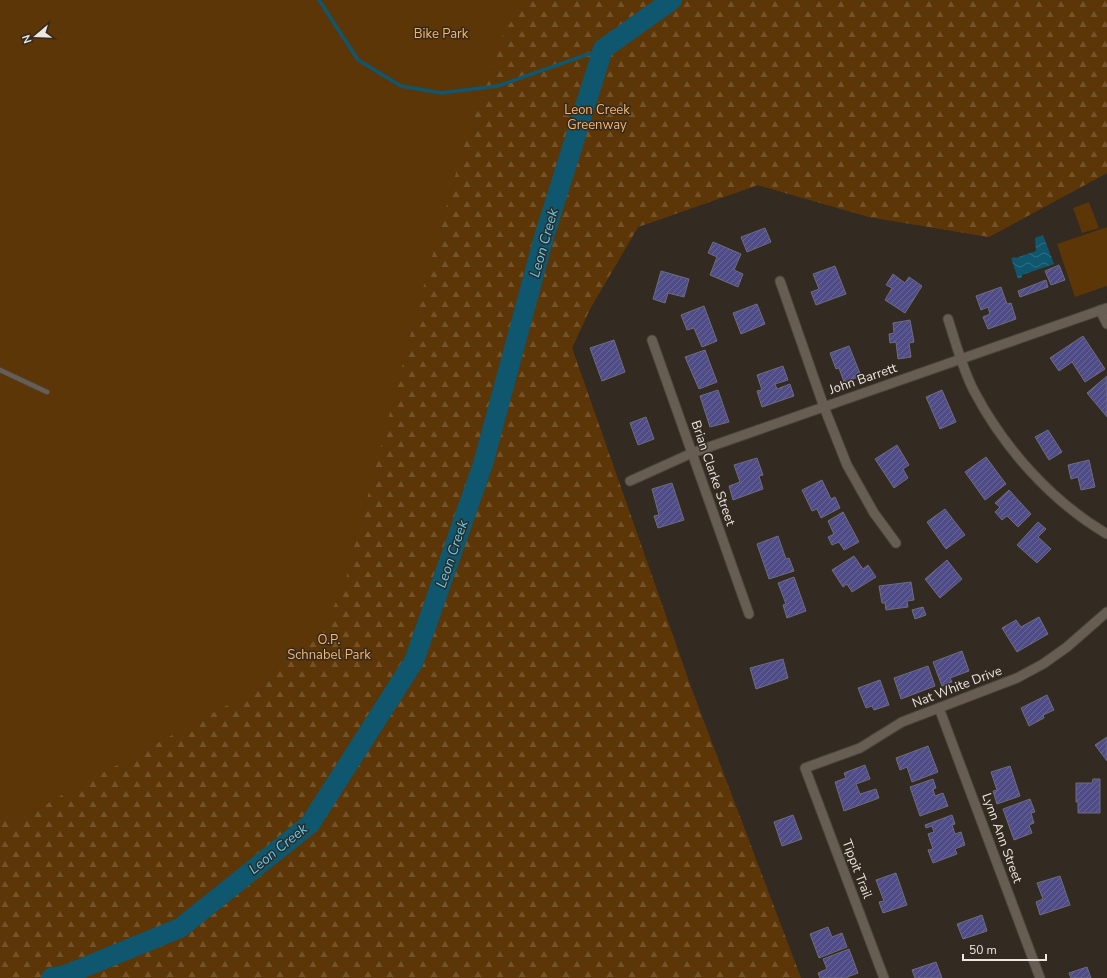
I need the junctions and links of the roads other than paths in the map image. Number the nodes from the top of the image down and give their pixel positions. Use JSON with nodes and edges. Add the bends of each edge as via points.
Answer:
{"nodes":[{"id":1,"x":780,"y":281,"type":"dead end"},
{"id":2,"x":1104,"y":309,"type":"edge"},
{"id":3,"x":948,"y":319,"type":"dead end"},
{"id":4,"x":1107,"y":324,"type":"edge"},
{"id":5,"x":652,"y":340,"type":"dead end"},
{"id":6,"x":961,"y":359,"type":"junction"},
{"id":7,"x":0,"y":370,"type":"edge"},
{"id":8,"x":47,"y":392,"type":"dead end"},
{"id":9,"x":824,"y":407,"type":"junction"},
{"id":10,"x":692,"y":453,"type":"junction"},
{"id":11,"x":630,"y":481,"type":"dead end"},
{"id":12,"x":1107,"y":534,"type":"edge"},
{"id":13,"x":896,"y":543,"type":"dead end"},
{"id":14,"x":1107,"y":612,"type":"edge"},
{"id":15,"x":749,"y":614,"type":"dead end"},
{"id":16,"x":939,"y":708,"type":"junction"},
{"id":17,"x":805,"y":768,"type":"joint"},
{"id":18,"x":884,"y":978,"type":"edge"},
{"id":19,"x":1040,"y":978,"type":"edge"}],
"edges":[{"from":1,"to":9,"type":"street"},
{"from":2,"to":4,"type":"street"},
{"from":2,"to":6,"type":"street","name":"John Barrett"},
{"from":3,"to":6,"type":"street"},
{"from":5,"to":10,"type":"street","name":"Brian Clarke Street"},
{"from":6,"to":9,"type":"street","name":"John Barrett"},
{"from":6,"to":12,"type":"street","via":[[973,389],[1014,452],[1066,505]]},
{"from":7,"to":8,"type":"lane"},
{"from":9,"to":10,"type":"street","name":"John Barrett"},
{"from":9,"to":13,"type":"street","via":[[847,465],[874,512]]},
{"from":10,"to":11,"type":"street","name":"John Barrett"},
{"from":10,"to":15,"type":"street","name":"Brian Clarke Street"},
{"from":14,"to":16,"type":"street","name":"Nat White Drive","via":[[1082,635],[1043,664],[1010,681]]},
{"from":16,"to":17,"type":"street","name":"Nat White Drive","via":[[902,722],[860,748]]},
{"from":16,"to":19,"type":"street","name":"Lynn Ann Street"},
{"from":17,"to":18,"type":"street","name":"Tippit Trail"}]}
